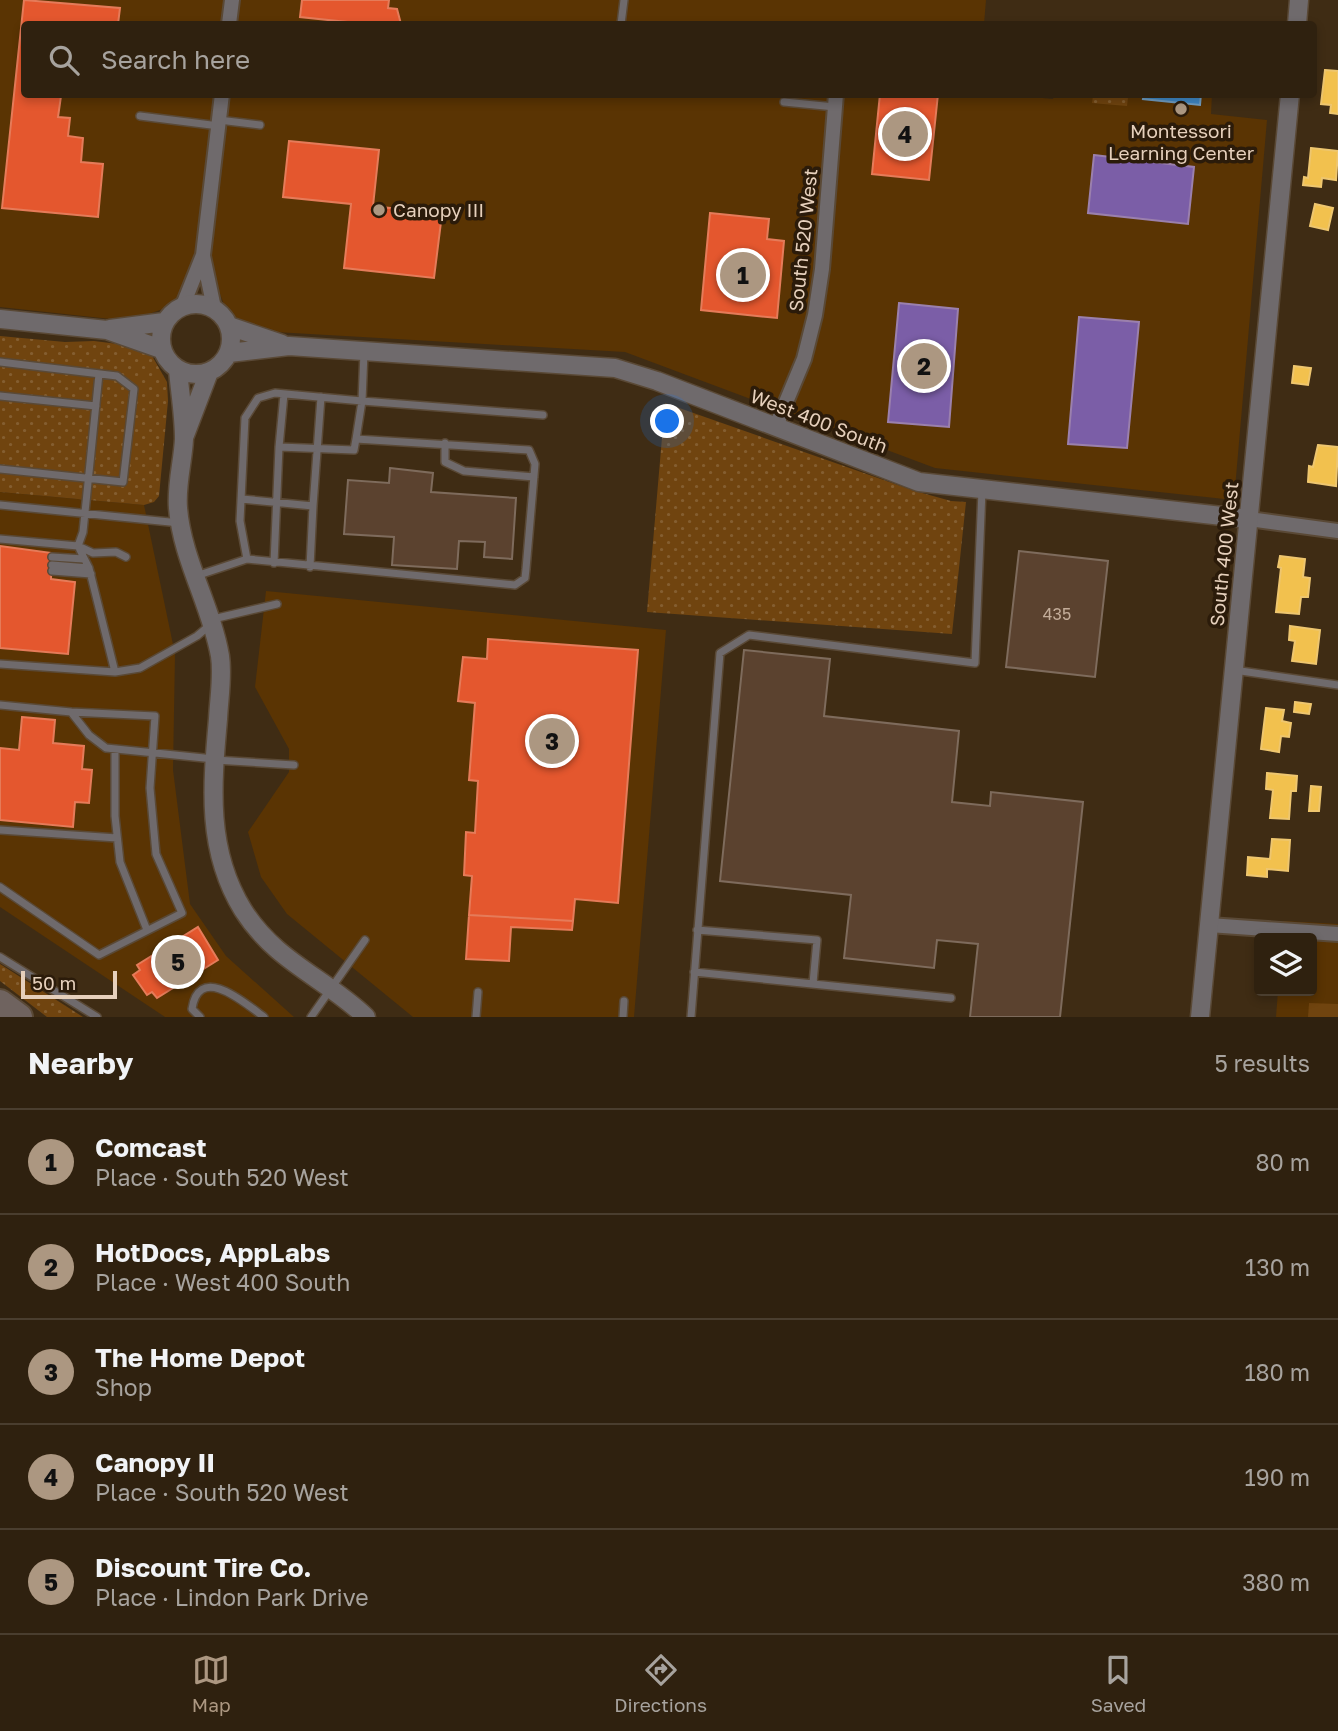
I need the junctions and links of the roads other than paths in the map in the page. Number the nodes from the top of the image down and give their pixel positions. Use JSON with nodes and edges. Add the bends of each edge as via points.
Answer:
{"nodes":[{"id":1,"x":232,"y":0,"type":"edge"},
{"id":2,"x":624,"y":0,"type":"edge"},
{"id":3,"x":1299,"y":0,"type":"edge"},
{"id":4,"x":229,"y":21,"type":"edge"},
{"id":5,"x":621,"y":21,"type":"edge"},
{"id":6,"x":1297,"y":21,"type":"edge"},
{"id":7,"x":222,"y":98,"type":"edge"},
{"id":8,"x":1290,"y":98,"type":"edge"},
{"id":9,"x":835,"y":101,"type":"edge"},
{"id":10,"x":784,"y":102,"type":"dead end"},
{"id":11,"x":140,"y":116,"type":"dead end"},
{"id":12,"x":219,"y":123,"type":"junction"},
{"id":13,"x":260,"y":125,"type":"dead end"},
{"id":14,"x":203,"y":255,"type":"junction"},
{"id":15,"x":183,"y":306,"type":"junction"},
{"id":16,"x":215,"y":308,"type":"junction"},
{"id":17,"x":0,"y":319,"type":"edge"},
{"id":18,"x":164,"y":322,"type":"junction"},
{"id":19,"x":229,"y":326,"type":"junction"},
{"id":20,"x":107,"y":330,"type":"junction"},
{"id":21,"x":289,"y":346,"type":"junction"},
{"id":22,"x":161,"y":349,"type":"junction"},
{"id":23,"x":364,"y":351,"type":"junction"},
{"id":24,"x":229,"y":353,"type":"junction"},
{"id":25,"x":0,"y":362,"type":"edge"},
{"id":26,"x":178,"y":370,"type":"junction"},
{"id":27,"x":209,"y":372,"type":"junction"},
{"id":28,"x":99,"y":374,"type":"junction"},
{"id":29,"x":284,"y":394,"type":"junction"},
{"id":30,"x":0,"y":396,"type":"edge"},
{"id":31,"x":321,"y":397,"type":"junction"},
{"id":32,"x":362,"y":401,"type":"junction"},
{"id":33,"x":96,"y":406,"type":"junction"},
{"id":34,"x":543,"y":415,"type":"dead end"},
{"id":35,"x":776,"y":426,"type":"junction"},
{"id":36,"x":184,"y":439,"type":"junction"},
{"id":37,"x":356,"y":439,"type":"junction"},
{"id":38,"x":445,"y":443,"type":"junction"},
{"id":39,"x":279,"y":447,"type":"junction"},
{"id":40,"x":318,"y":449,"type":"junction"},
{"id":41,"x":0,"y":469,"type":"edge"},
{"id":42,"x":534,"y":477,"type":"junction"},
{"id":43,"x":88,"y":478,"type":"junction"},
{"id":44,"x":982,"y":489,"type":"junction"},
{"id":45,"x":242,"y":499,"type":"junction"},
{"id":46,"x":277,"y":502,"type":"junction"},
{"id":47,"x":0,"y":505,"type":"edge"},
{"id":48,"x":313,"y":506,"type":"junction"},
{"id":49,"x":84,"y":513,"type":"junction"},
{"id":50,"x":1249,"y":519,"type":"junction"},
{"id":51,"x":181,"y":523,"type":"junction"},
{"id":52,"x":1338,"y":531,"type":"edge"},
{"id":53,"x":0,"y":539,"type":"edge"},
{"id":54,"x":78,"y":546,"type":"junction"},
{"id":55,"x":126,"y":557,"type":"dead end"},
{"id":56,"x":84,"y":559,"type":"junction"},
{"id":57,"x":247,"y":559,"type":"junction"},
{"id":58,"x":274,"y":563,"type":"junction"},
{"id":59,"x":310,"y":567,"type":"junction"},
{"id":60,"x":90,"y":571,"type":"junction"},
{"id":61,"x":195,"y":576,"type":"junction"},
{"id":62,"x":276,"y":604,"type":"dead end"},
{"id":63,"x":211,"y":622,"type":"junction"},
{"id":64,"x":0,"y":664,"type":"edge"},
{"id":65,"x":1234,"y":670,"type":"junction"},
{"id":66,"x":115,"y":672,"type":"junction"},
{"id":67,"x":1338,"y":685,"type":"edge"},
{"id":68,"x":0,"y":705,"type":"edge"},
{"id":69,"x":71,"y":712,"type":"junction"},
{"id":70,"x":115,"y":749,"type":"junction"},
{"id":71,"x":153,"y":753,"type":"junction"},
{"id":72,"x":214,"y":760,"type":"junction"},
{"id":73,"x":294,"y":765,"type":"dead end"},
{"id":74,"x":0,"y":830,"type":"edge"},
{"id":75,"x":117,"y":838,"type":"junction"},
{"id":76,"x":0,"y":887,"type":"edge"},
{"id":77,"x":1209,"y":925,"type":"junction"},
{"id":78,"x":148,"y":930,"type":"junction"},
{"id":79,"x":698,"y":930,"type":"junction"},
{"id":80,"x":1338,"y":934,"type":"edge"},
{"id":81,"x":365,"y":940,"type":"dead end"},
{"id":82,"x":0,"y":957,"type":"edge"},
{"id":83,"x":694,"y":972,"type":"junction"},
{"id":84,"x":813,"y":983,"type":"junction"},
{"id":85,"x":333,"y":989,"type":"junction"},
{"id":86,"x":478,"y":992,"type":"dead end"},
{"id":87,"x":951,"y":998,"type":"dead end"},
{"id":88,"x":624,"y":1002,"type":"dead end"},
{"id":89,"x":0,"y":1003,"type":"edge"},
{"id":90,"x":19,"y":1017,"type":"edge"},
{"id":91,"x":97,"y":1017,"type":"edge"},
{"id":92,"x":200,"y":1017,"type":"edge"},
{"id":93,"x":264,"y":1017,"type":"edge"},
{"id":94,"x":311,"y":1017,"type":"edge"},
{"id":95,"x":366,"y":1017,"type":"edge"},
{"id":96,"x":476,"y":1017,"type":"edge"},
{"id":97,"x":623,"y":1017,"type":"edge"},
{"id":98,"x":691,"y":1017,"type":"edge"},
{"id":99,"x":1199,"y":1017,"type":"edge"}],
"edges":[{"from":1,"to":4,"type":"street"},
{"from":2,"to":5,"type":"lane"},
{"from":3,"to":6,"type":"street"},
{"from":7,"to":12,"type":"street"},
{"from":8,"to":50,"type":"street","name":"South 400 West"},
{"from":9,"to":10,"type":"lane"},
{"from":9,"to":35,"type":"street","name":"South 520 West","via":[[815,314],[804,359]]},
{"from":11,"to":12,"type":"lane"},
{"from":12,"to":13,"type":"lane"},
{"from":12,"to":14,"type":"street"},
{"from":14,"to":15,"type":"street"},
{"from":14,"to":16,"type":"street"},
{"from":15,"to":16,"type":"street"},
{"from":15,"to":18,"type":"street"},
{"from":16,"to":19,"type":"street"},
{"from":17,"to":20,"type":"street"},
{"from":18,"to":20,"type":"street"},
{"from":18,"to":22,"type":"street"},
{"from":19,"to":21,"type":"street","name":"West 400 South"},
{"from":19,"to":24,"type":"street"},
{"from":20,"to":22,"type":"street"},
{"from":21,"to":23,"type":"street","name":"West 400 South"},
{"from":21,"to":24,"type":"street","name":"West 400 South"},
{"from":22,"to":26,"type":"street"},
{"from":23,"to":32,"type":"lane"},
{"from":23,"to":35,"type":"street","name":"West 400 South","via":[[615,368]]},
{"from":24,"to":27,"type":"street"},
{"from":25,"to":28,"type":"lane"},
{"from":26,"to":27,"type":"street"},
{"from":26,"to":36,"type":"street"},
{"from":27,"to":36,"type":"street"},
{"from":28,"to":33,"type":"lane"},
{"from":28,"to":43,"type":"lane","via":[[117,376],[134,389],[123,482]]},
{"from":29,"to":31,"type":"lane"},
{"from":29,"to":39,"type":"lane"},
{"from":29,"to":45,"type":"lane","via":[[258,398],[245,418]]},
{"from":30,"to":33,"type":"lane"},
{"from":31,"to":32,"type":"lane"},
{"from":31,"to":40,"type":"lane"},
{"from":32,"to":34,"type":"lane"},
{"from":32,"to":37,"type":"lane"},
{"from":33,"to":43,"type":"lane"},
{"from":35,"to":44,"type":"street","name":"West 400 South","via":[[919,482]]},
{"from":36,"to":51,"type":"street","via":[[178,506]]},
{"from":37,"to":38,"type":"lane"},
{"from":37,"to":40,"type":"lane","via":[[354,450]]},
{"from":38,"to":42,"type":"lane","via":[[445,462],[464,471]]},
{"from":38,"to":42,"type":"lane","via":[[528,450],[535,464]]},
{"from":39,"to":40,"type":"lane"},
{"from":39,"to":46,"type":"lane"},
{"from":40,"to":48,"type":"lane"},
{"from":41,"to":43,"type":"lane"},
{"from":42,"to":59,"type":"lane","via":[[525,578],[515,585]]},
{"from":43,"to":49,"type":"lane"},
{"from":44,"to":50,"type":"street","name":"West 400 South"},
{"from":44,"to":79,"type":"lane","via":[[975,663],[749,635],[720,653]]},
{"from":45,"to":46,"type":"lane"},
{"from":45,"to":57,"type":"lane","via":[[240,521]]},
{"from":46,"to":48,"type":"lane"},
{"from":46,"to":58,"type":"lane"},
{"from":47,"to":49,"type":"lane"},
{"from":48,"to":59,"type":"lane"},
{"from":49,"to":51,"type":"lane"},
{"from":49,"to":54,"type":"lane"},
{"from":50,"to":52,"type":"street","name":"West 400 South"},
{"from":50,"to":65,"type":"street","name":"South 400 West"},
{"from":51,"to":61,"type":"street"},
{"from":53,"to":54,"type":"lane"},
{"from":54,"to":55,"type":"lane"},
{"from":54,"to":56,"type":"lane"},
{"from":56,"to":60,"type":"lane"},
{"from":56,"to":60,"type":"lane","via":[[52,564]]},
{"from":57,"to":58,"type":"lane"},
{"from":57,"to":61,"type":"lane"},
{"from":58,"to":59,"type":"lane"},
{"from":60,"to":66,"type":"lane"},
{"from":61,"to":63,"type":"street"},
{"from":62,"to":63,"type":"lane"},
{"from":63,"to":66,"type":"lane","via":[[197,636],[140,668]]},
{"from":63,"to":72,"type":"street","via":[[221,679]]},
{"from":64,"to":66,"type":"lane"},
{"from":65,"to":67,"type":"lane"},
{"from":65,"to":77,"type":"street","name":"South 400 West"},
{"from":68,"to":69,"type":"lane"},
{"from":69,"to":70,"type":"lane","via":[[89,735]]},
{"from":69,"to":71,"type":"lane","via":[[155,716]]},
{"from":70,"to":71,"type":"lane"},
{"from":70,"to":75,"type":"lane"},
{"from":71,"to":72,"type":"lane"},
{"from":71,"to":78,"type":"lane","via":[[150,788],[156,853],[182,912]]},
{"from":72,"to":73,"type":"lane"},
{"from":72,"to":85,"type":"street","via":[[214,825],[234,893],[271,945]]},
{"from":74,"to":75,"type":"lane"},
{"from":75,"to":78,"type":"lane","via":[[120,862]]},
{"from":76,"to":78,"type":"lane","via":[[99,955]]},
{"from":77,"to":80,"type":"street"},
{"from":77,"to":99,"type":"street","name":"South 400 West"},
{"from":79,"to":83,"type":"lane"},
{"from":79,"to":84,"type":"lane","via":[[817,940]]},
{"from":81,"to":85,"type":"lane"},
{"from":82,"to":91,"type":"lane"},
{"from":83,"to":84,"type":"lane"},
{"from":83,"to":98,"type":"lane"},
{"from":84,"to":87,"type":"lane"},
{"from":85,"to":94,"type":"lane"},
{"from":85,"to":95,"type":"street"},
{"from":86,"to":96,"type":"lane"},
{"from":88,"to":97,"type":"lane"},
{"from":89,"to":90,"type":"highway"},
{"from":92,"to":93,"type":"lane","via":[[192,1009],[194,1000],[211,987],[223,988]]}]}
